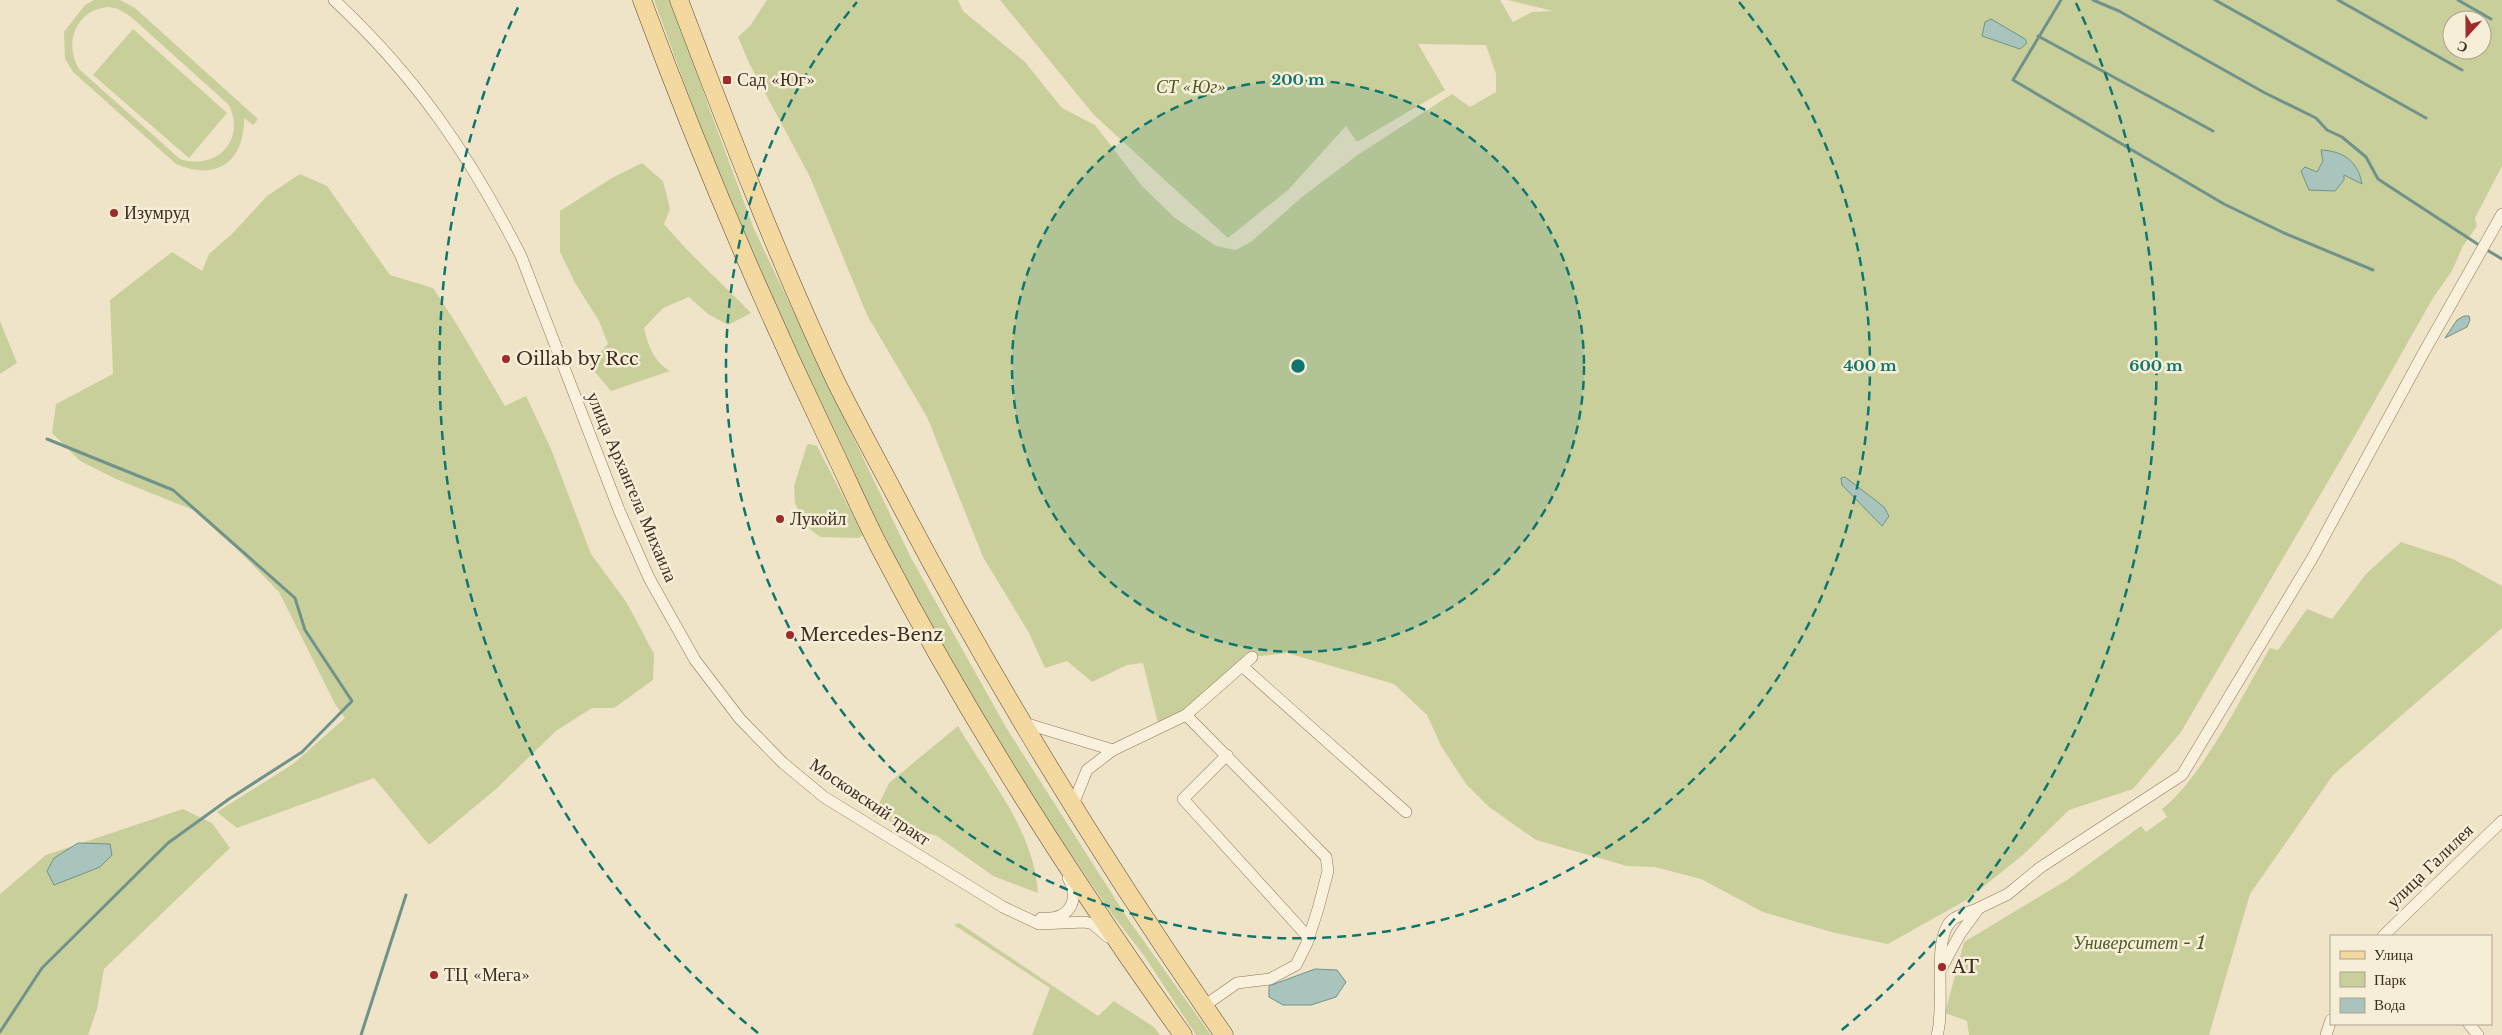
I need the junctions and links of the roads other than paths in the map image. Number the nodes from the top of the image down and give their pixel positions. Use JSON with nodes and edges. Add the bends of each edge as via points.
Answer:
{"nodes":[{"id":1,"x":334,"y":0,"type":"edge"},
{"id":2,"x":642,"y":0,"type":"edge"},
{"id":3,"x":679,"y":0,"type":"edge"},
{"id":4,"x":2502,"y":214,"type":"edge"},
{"id":5,"x":2498,"y":229,"type":"edge"},
{"id":6,"x":1252,"y":657,"type":"dead end"},
{"id":7,"x":695,"y":660,"type":"joint"},
{"id":8,"x":1242,"y":666,"type":"junction"},
{"id":9,"x":1186,"y":715,"type":"junction"},
{"id":10,"x":1021,"y":722,"type":"junction"},
{"id":11,"x":1113,"y":750,"type":"junction"},
{"id":12,"x":1227,"y":755,"type":"junction"},
{"id":13,"x":1072,"y":807,"type":"junction"},
{"id":14,"x":1406,"y":812,"type":"dead end"},
{"id":15,"x":2502,"y":821,"type":"edge"},
{"id":16,"x":1053,"y":845,"type":"junction"},
{"id":17,"x":1004,"y":908,"type":"junction"},
{"id":18,"x":2387,"y":935,"type":"edge"},
{"id":19,"x":1309,"y":938,"type":"junction"},
{"id":20,"x":1130,"y":961,"type":"junction"},
{"id":21,"x":1204,"y":1006,"type":"junction"},
{"id":22,"x":2330,"y":1023,"type":"edge"},
{"id":23,"x":2469,"y":1025,"type":"edge"},
{"id":24,"x":1183,"y":1035,"type":"edge"},
{"id":25,"x":1224,"y":1035,"type":"edge"},
{"id":26,"x":1937,"y":1035,"type":"edge"},
{"id":27,"x":2326,"y":1035,"type":"edge"},
{"id":28,"x":2478,"y":1035,"type":"edge"}],
"edges":[{"from":1,"to":7,"type":"street","name":"улица Архангела Михаила","via":[[393,58],[415,85],[463,152],[501,216],[521,256],[641,561]]},
{"from":2,"to":16,"type":"main road","via":[[710,175],[775,327],[876,539],[977,723]]},
{"from":3,"to":10,"type":"main road","via":[[780,260],[837,384],[935,570]]},
{"from":4,"to":5,"type":"street"},
{"from":5,"to":26,"type":"street","via":[[2424,352],[2313,557],[2182,775],[2041,867],[2008,894],[1979,908],[1941,969]]},
{"from":6,"to":8,"type":"street"},
{"from":7,"to":17,"type":"street","name":"Московский тракт","via":[[740,719],[804,782],[851,815]]},
{"from":8,"to":9,"type":"street"},
{"from":8,"to":14,"type":"street"},
{"from":9,"to":11,"type":"street"},
{"from":9,"to":12,"type":"street"},
{"from":10,"to":11,"type":"street"},
{"from":10,"to":13,"type":"main road"},
{"from":11,"to":13,"type":"street","via":[[1087,770]]},
{"from":12,"to":19,"type":"street","via":[[1326,857],[1328,871]]},
{"from":12,"to":19,"type":"street","via":[[1183,798]]},
{"from":13,"to":21,"type":"main road"},
{"from":15,"to":18,"type":"street","name":"улица Галилея"},
{"from":16,"to":17,"type":"street","name":"Московский тракт","via":[[1075,894],[1070,908],[1060,915],[1044,918]]},
{"from":16,"to":20,"type":"main road"},
{"from":17,"to":20,"type":"street","name":"Московский тракт","via":[[1039,924],[1093,924]]},
{"from":19,"to":21,"type":"street","via":[[1296,965],[1270,979],[1237,983]]},
{"from":20,"to":24,"type":"main road"},
{"from":21,"to":25,"type":"main road"},
{"from":22,"to":27,"type":"street"},
{"from":23,"to":28,"type":"street"}]}
